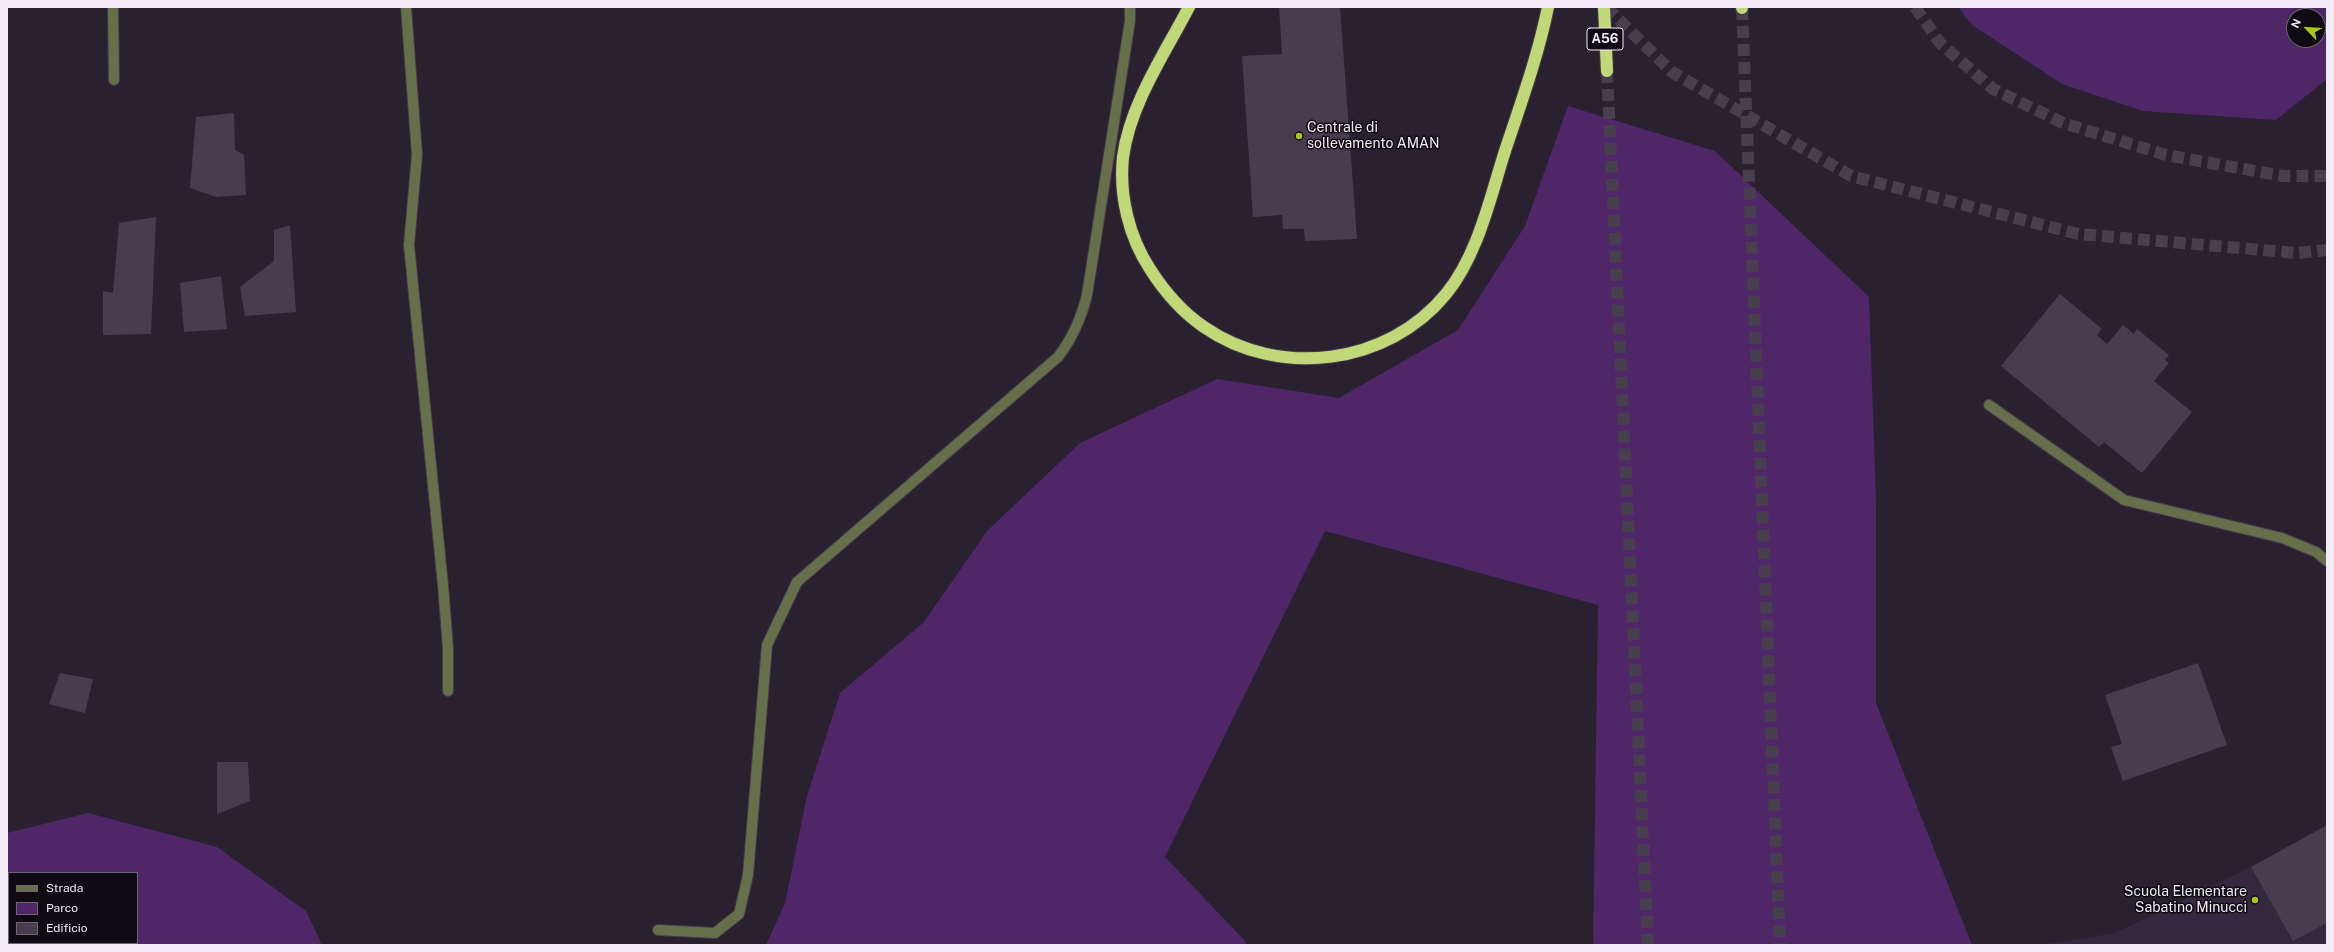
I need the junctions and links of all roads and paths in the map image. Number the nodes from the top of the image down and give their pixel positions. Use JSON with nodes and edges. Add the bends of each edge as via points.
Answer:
{"nodes":[{"id":1,"x":113,"y":7,"type":"edge"},
{"id":2,"x":406,"y":7,"type":"edge"},
{"id":3,"x":1130,"y":7,"type":"edge"},
{"id":4,"x":1189,"y":7,"type":"edge"},
{"id":5,"x":1548,"y":7,"type":"edge"},
{"id":6,"x":1604,"y":7,"type":"edge"},
{"id":7,"x":1607,"y":71,"type":"tunnel mouth"},
{"id":8,"x":114,"y":80,"type":"dead end"},
{"id":9,"x":1989,"y":405,"type":"dead end"},
{"id":10,"x":2327,"y":561,"type":"edge"},
{"id":11,"x":448,"y":691,"type":"dead end"},
{"id":12,"x":658,"y":930,"type":"dead end"}],
"edges":[{"from":1,"to":8,"type":"lane"},
{"from":2,"to":11,"type":"lane","via":[[417,156],[409,245],[443,585],[448,648]]},
{"from":3,"to":12,"type":"lane","via":[[1130,21],[1087,295],[1080,322],[1069,344],[1058,357],[797,582],[767,645],[748,875],[739,914],[715,934]]},
{"from":4,"to":5,"type":"highway","via":[[1144,94],[1132,124],[1123,157],[1123,195],[1129,226],[1140,254],[1160,285],[1203,327],[1252,351],[1279,357],[1308,359],[1336,358],[1394,337],[1421,318],[1446,293],[1466,259],[1482,222],[1535,60]]},
{"from":6,"to":7,"type":"highway","number":"A56"},
{"from":9,"to":10,"type":"lane","via":[[2124,500],[2282,538],[2316,552]]}]}
